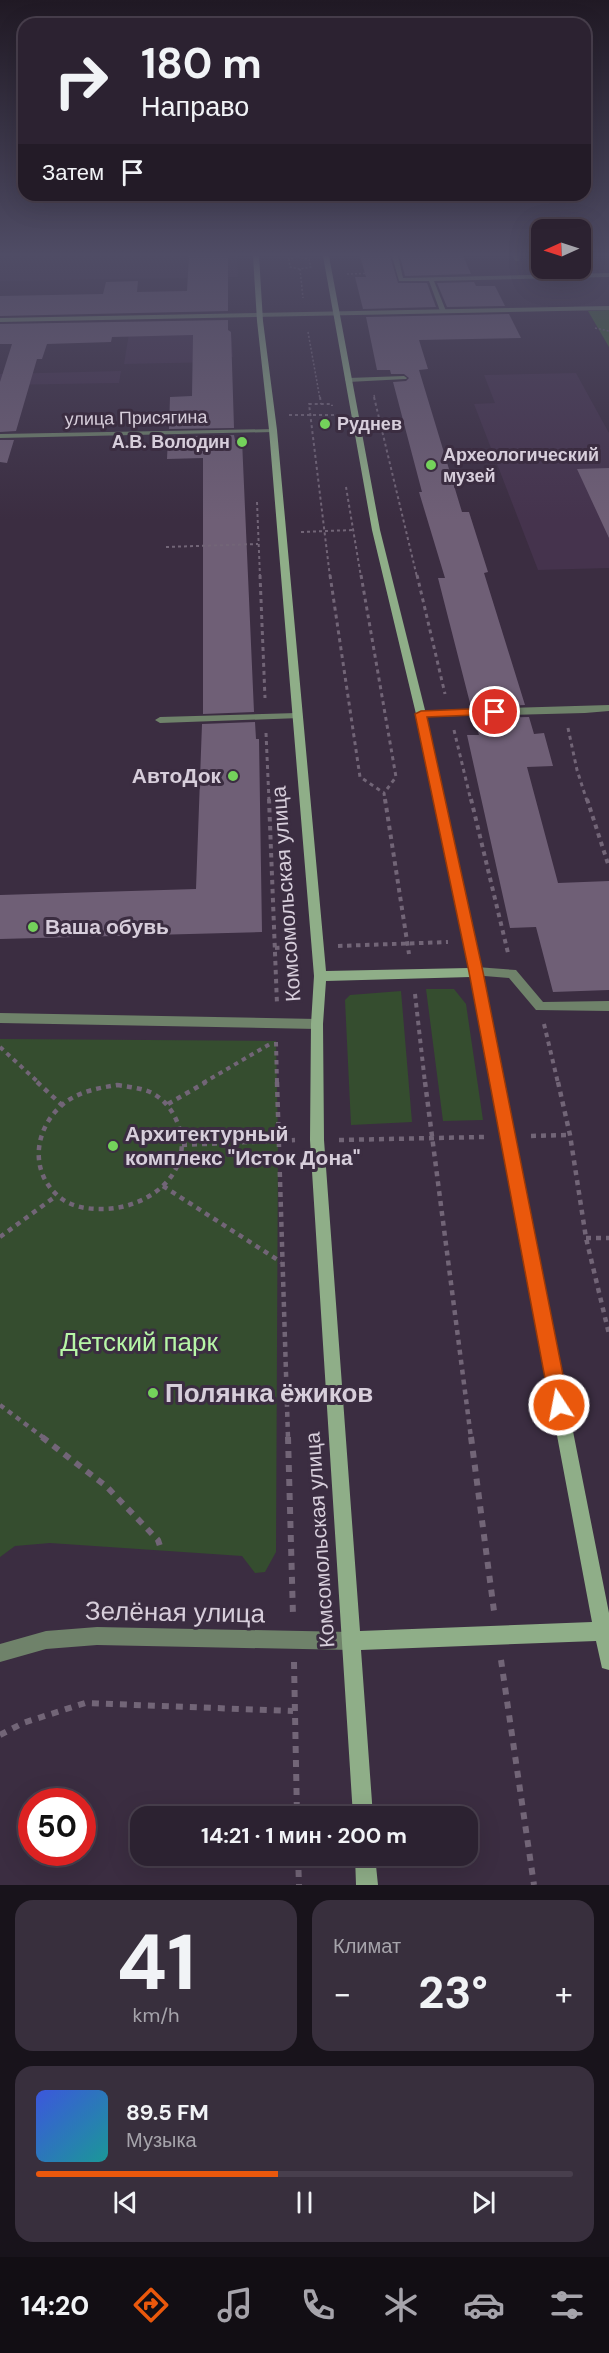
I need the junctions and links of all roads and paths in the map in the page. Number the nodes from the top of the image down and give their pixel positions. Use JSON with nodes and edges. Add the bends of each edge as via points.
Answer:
{"nodes":[{"id":1,"x":263,"y":344,"type":"edge"},
{"id":2,"x":310,"y":344,"type":"edge"},
{"id":3,"x":341,"y":344,"type":"edge"},
{"id":4,"x":404,"y":378,"type":"dead end"},
{"id":5,"x":371,"y":379,"type":"junction"},
{"id":6,"x":348,"y":380,"type":"junction"},
{"id":7,"x":321,"y":404,"type":"junction"},
{"id":8,"x":354,"y":414,"type":"junction"},
{"id":9,"x":310,"y":415,"type":"junction"},
{"id":10,"x":333,"y":415,"type":"junction"},
{"id":11,"x":271,"y":416,"type":"junction"},
{"id":12,"x":335,"y":426,"type":"dead end"},
{"id":13,"x":273,"y":430,"type":"junction"},
{"id":14,"x":0,"y":436,"type":"edge"},
{"id":15,"x":345,"y":484,"type":"dead end"},
{"id":16,"x":353,"y":530,"type":"junction"},
{"id":17,"x":323,"y":532,"type":"junction"},
{"id":18,"x":282,"y":533,"type":"junction"},
{"id":19,"x":258,"y":544,"type":"dead end"},
{"id":20,"x":166,"y":547,"type":"dead end"},
{"id":21,"x":609,"y":708,"type":"edge"},
{"id":22,"x":449,"y":712,"type":"junction"},
{"id":23,"x":564,"y":712,"type":"junction"},
{"id":24,"x":421,"y":714,"type":"junction"},
{"id":25,"x":297,"y":716,"type":"junction"},
{"id":26,"x":160,"y":720,"type":"dead end"},
{"id":27,"x":384,"y":793,"type":"junction"},
{"id":28,"x":609,"y":867,"type":"edge"},
{"id":29,"x":454,"y":942,"type":"dead end"},
{"id":30,"x":408,"y":944,"type":"junction"},
{"id":31,"x":342,"y":946,"type":"dead end"},
{"id":32,"x":476,"y":972,"type":"junction"},
{"id":33,"x":512,"y":973,"type":"junction"},
{"id":34,"x":413,"y":974,"type":"junction"},
{"id":35,"x":320,"y":976,"type":"junction"},
{"id":36,"x":609,"y":1006,"type":"edge"},
{"id":37,"x":540,"y":1007,"type":"junction"},
{"id":38,"x":0,"y":1018,"type":"edge"},
{"id":39,"x":317,"y":1024,"type":"junction"},
{"id":40,"x":276,"y":1041,"type":"dead end"},
{"id":41,"x":0,"y":1047,"type":"edge"},
{"id":42,"x":168,"y":1104,"type":"junction"},
{"id":43,"x":62,"y":1106,"type":"junction"},
{"id":44,"x":570,"y":1135,"type":"junction"},
{"id":45,"x":508,"y":1137,"type":"junction"},
{"id":46,"x":431,"y":1138,"type":"junction"},
{"id":47,"x":317,"y":1140,"type":"junction"},
{"id":48,"x":182,"y":1144,"type":"junction"},
{"id":49,"x":163,"y":1186,"type":"junction"},
{"id":50,"x":56,"y":1196,"type":"junction"},
{"id":51,"x":0,"y":1237,"type":"edge"},
{"id":52,"x":586,"y":1238,"type":"junction"},
{"id":53,"x":609,"y":1238,"type":"edge"},
{"id":54,"x":281,"y":1262,"type":"dead end"},
{"id":55,"x":609,"y":1334,"type":"edge"},
{"id":56,"x":0,"y":1405,"type":"edge"},
{"id":57,"x":161,"y":1549,"type":"dead end"},
{"id":58,"x":607,"y":1631,"type":"edge"},
{"id":59,"x":497,"y":1636,"type":"junction"},
{"id":60,"x":351,"y":1641,"type":"junction"},
{"id":61,"x":0,"y":1653,"type":"edge"},
{"id":62,"x":609,"y":1661,"type":"edge"},
{"id":63,"x":293,"y":1712,"type":"dead end"},
{"id":64,"x":0,"y":1735,"type":"edge"},
{"id":65,"x":362,"y":1806,"type":"edge"},
{"id":66,"x":298,"y":1866,"type":"edge"},
{"id":67,"x":366,"y":1866,"type":"edge"},
{"id":68,"x":299,"y":1885,"type":"edge"},
{"id":69,"x":367,"y":1885,"type":"edge"},
{"id":70,"x":534,"y":1885,"type":"edge"}],
"edges":[{"from":1,"to":11,"type":"main road","name":"Комсомольская улица"},
{"from":2,"to":7,"type":"path"},
{"from":3,"to":6,"type":"main road"},
{"from":4,"to":5,"type":"street"},
{"from":5,"to":6,"type":"street"},
{"from":5,"to":22,"type":"path"},
{"from":6,"to":8,"type":"main road"},
{"from":7,"to":9,"type":"path","via":[[309,405]]},
{"from":7,"to":10,"type":"path","via":[[332,404]]},
{"from":8,"to":10,"type":"path"},
{"from":8,"to":24,"type":"main road","via":[[376,530]]},
{"from":9,"to":10,"type":"path"},
{"from":9,"to":11,"type":"path"},
{"from":9,"to":17,"type":"path"},
{"from":10,"to":12,"type":"path"},
{"from":11,"to":13,"type":"main road","name":"Комсомольская улица"},
{"from":13,"to":14,"type":"street","name":"улица Присягина"},
{"from":13,"to":18,"type":"main road","name":"Комсомольская улица"},
{"from":15,"to":16,"type":"path"},
{"from":16,"to":17,"type":"path"},
{"from":16,"to":27,"type":"path","via":[[396,777]]},
{"from":17,"to":18,"type":"path"},
{"from":17,"to":27,"type":"path","via":[[360,777]]},
{"from":18,"to":25,"type":"main road","name":"Комсомольская улица"},
{"from":19,"to":20,"type":"path"},
{"from":21,"to":23,"type":"street"},
{"from":22,"to":23,"type":"street"},
{"from":22,"to":24,"type":"street"},
{"from":22,"to":33,"type":"path"},
{"from":23,"to":28,"type":"path","via":[[577,770]]},
{"from":24,"to":32,"type":"main road"},
{"from":25,"to":26,"type":"street"},
{"from":25,"to":35,"type":"main road","name":"Комсомольская улица"},
{"from":27,"to":30,"type":"path"},
{"from":29,"to":30,"type":"path"},
{"from":30,"to":31,"type":"path"},
{"from":30,"to":34,"type":"path"},
{"from":32,"to":33,"type":"street"},
{"from":32,"to":34,"type":"main road"},
{"from":32,"to":45,"type":"main road"},
{"from":33,"to":37,"type":"street"},
{"from":34,"to":35,"type":"main road"},
{"from":34,"to":46,"type":"path"},
{"from":35,"to":39,"type":"main road","name":"Комсомольская улица"},
{"from":36,"to":37,"type":"street"},
{"from":37,"to":44,"type":"path"},
{"from":38,"to":39,"type":"street"},
{"from":39,"to":47,"type":"main road","name":"Комсомольская улица"},
{"from":40,"to":42,"type":"path"},
{"from":41,"to":43,"type":"path"},
{"from":42,"to":43,"type":"path","via":[[136,1087],[117,1085],[78,1095]]},
{"from":42,"to":48,"type":"path","via":[[181,1130]]},
{"from":43,"to":50,"type":"path","via":[[47,1122],[38,1141],[37,1161],[43,1180]]},
{"from":44,"to":45,"type":"path"},
{"from":44,"to":52,"type":"path"},
{"from":45,"to":46,"type":"path"},
{"from":45,"to":58,"type":"main road"},
{"from":46,"to":47,"type":"path"},
{"from":46,"to":59,"type":"path"},
{"from":47,"to":48,"type":"path"},
{"from":47,"to":60,"type":"main road","name":"Комсомольская улица"},
{"from":48,"to":49,"type":"path","via":[[174,1173]]},
{"from":49,"to":50,"type":"path","via":[[142,1201],[119,1209],[96,1211],[74,1206]]},
{"from":49,"to":54,"type":"path"},
{"from":50,"to":51,"type":"path"},
{"from":52,"to":53,"type":"path"},
{"from":52,"to":55,"type":"path"},
{"from":56,"to":57,"type":"path","via":[[106,1486],[158,1540]]},
{"from":58,"to":59,"type":"main road"},
{"from":58,"to":62,"type":"main road"},
{"from":59,"to":60,"type":"main road"},
{"from":59,"to":70,"type":"path"},
{"from":60,"to":61,"type":"street","name":"Зелёная улица","via":[[97,1636],[46,1640]]},
{"from":60,"to":65,"type":"main road","name":"Комсомольская улица"},
{"from":63,"to":64,"type":"path","via":[[85,1703],[23,1723]]},
{"from":66,"to":68,"type":"path"},
{"from":67,"to":69,"type":"main road"}]}
